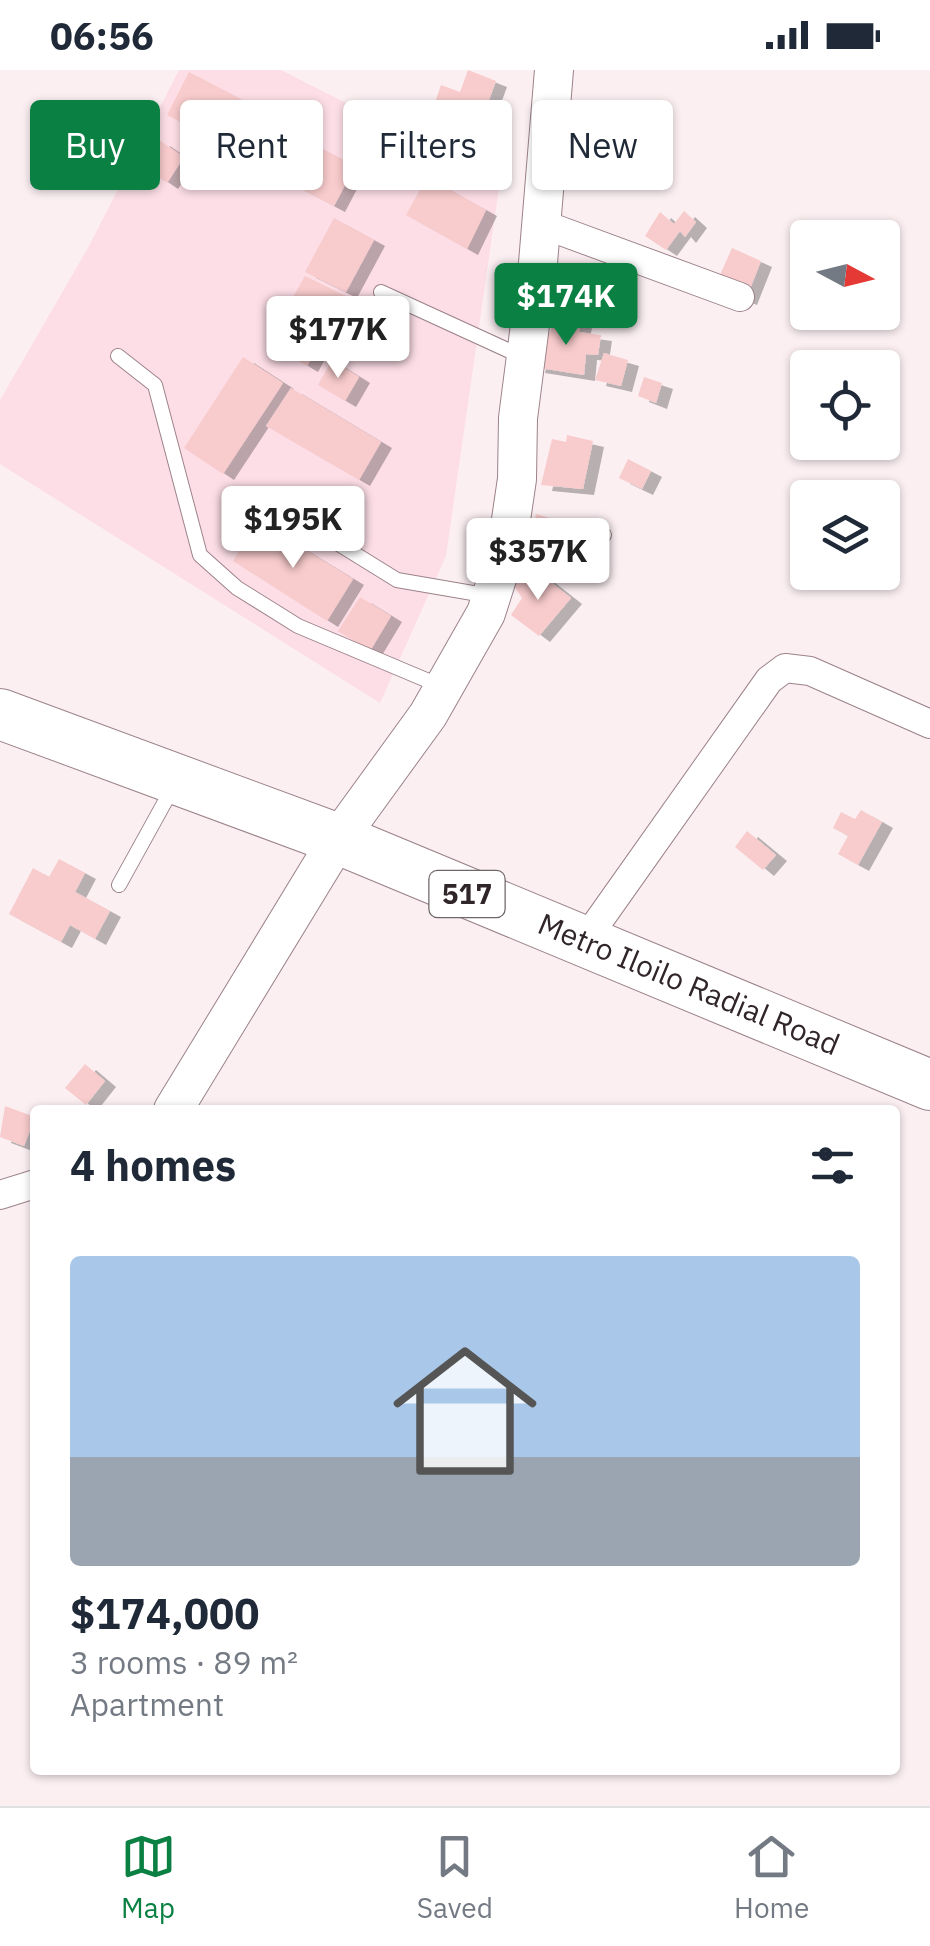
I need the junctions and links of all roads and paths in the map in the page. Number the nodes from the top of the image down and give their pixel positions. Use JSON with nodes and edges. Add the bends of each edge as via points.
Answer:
{"nodes":[{"id":1,"x":554,"y":70,"type":"edge"},
{"id":2,"x":542,"y":224,"type":"junction"},
{"id":3,"x":381,"y":292,"type":"dead end"},
{"id":4,"x":740,"y":297,"type":"dead end"},
{"id":5,"x":118,"y":356,"type":"dead end"},
{"id":6,"x":526,"y":358,"type":"junction"},
{"id":7,"x":300,"y":520,"type":"dead end"},
{"id":8,"x":604,"y":535,"type":"dead end"},
{"id":9,"x":507,"y":546,"type":"junction"},
{"id":10,"x":491,"y":596,"type":"junction"},
{"id":11,"x":444,"y":687,"type":"junction"},
{"id":12,"x":0,"y":714,"type":"edge"},
{"id":13,"x":930,"y":724,"type":"edge"},
{"id":14,"x":177,"y":780,"type":"junction"},
{"id":15,"x":338,"y":839,"type":"junction"},
{"id":16,"x":119,"y":885,"type":"dead end"},
{"id":17,"x":582,"y":943,"type":"junction"},
{"id":18,"x":930,"y":1085,"type":"edge"},
{"id":19,"x":176,"y":1105,"type":"edge"},
{"id":20,"x":30,"y":1186,"type":"edge"},
{"id":21,"x":0,"y":1196,"type":"edge"}],
"edges":[{"from":1,"to":2,"type":"street"},
{"from":2,"to":4,"type":"street"},
{"from":2,"to":6,"type":"street"},
{"from":3,"to":6,"type":"lane"},
{"from":5,"to":11,"type":"lane","via":[[155,385],[200,556],[298,626]]},
{"from":6,"to":9,"type":"street"},
{"from":7,"to":10,"type":"lane","via":[[397,580]]},
{"from":8,"to":9,"type":"lane"},
{"from":9,"to":10,"type":"street"},
{"from":10,"to":11,"type":"street"},
{"from":11,"to":15,"type":"street"},
{"from":12,"to":14,"type":"highway","name":"Metro Iloilo Radial Road","number":"517"},
{"from":13,"to":17,"type":"street","via":[[810,671],[785,668],[769,680]]},
{"from":14,"to":15,"type":"highway","name":"Metro Iloilo Radial Road","number":"517"},
{"from":14,"to":16,"type":"lane"},
{"from":15,"to":17,"type":"highway","name":"Metro Iloilo Radial Road","number":"517"},
{"from":15,"to":19,"type":"street"},
{"from":17,"to":18,"type":"highway","name":"Metro Iloilo Radial Road","number":"517"},
{"from":20,"to":21,"type":"street"}]}
